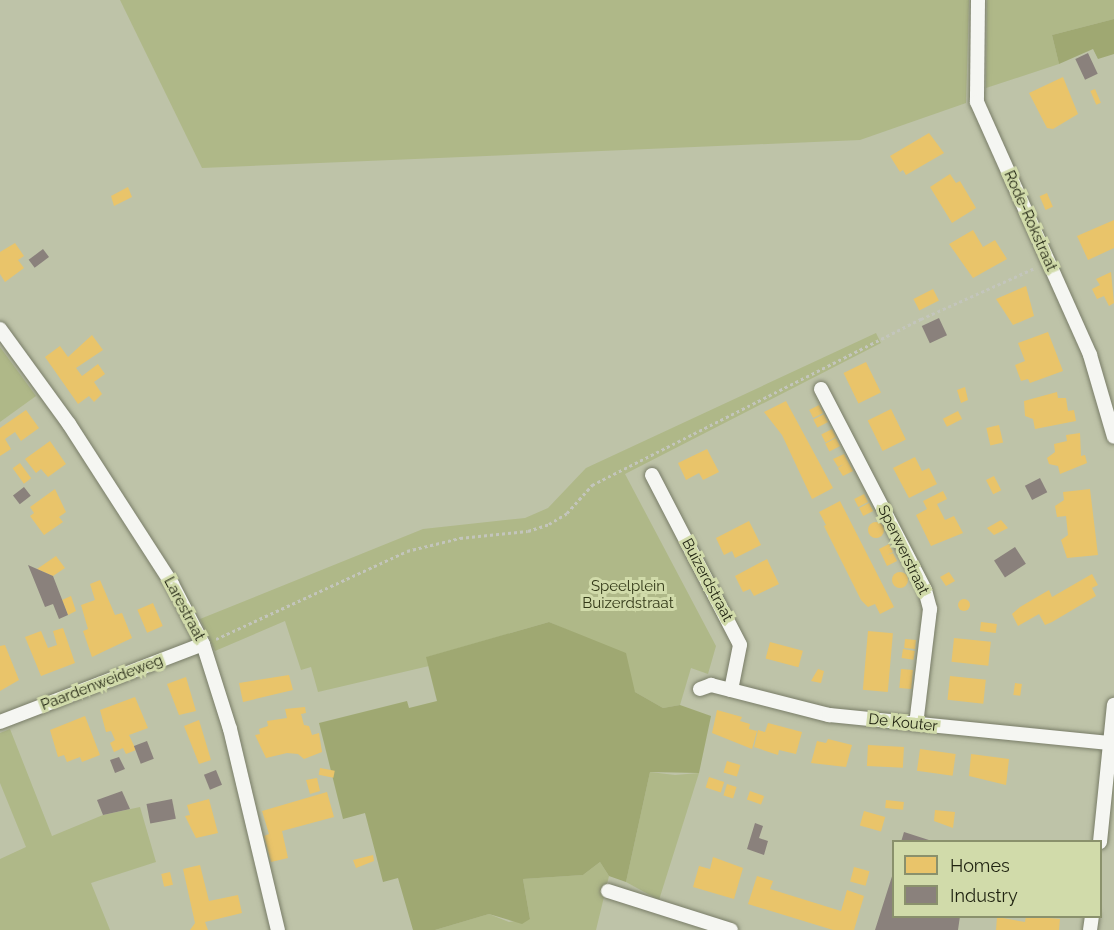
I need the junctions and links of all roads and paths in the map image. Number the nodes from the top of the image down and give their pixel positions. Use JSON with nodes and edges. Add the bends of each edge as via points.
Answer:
{"nodes":[{"id":1,"x":978,"y":0,"type":"edge"},
{"id":2,"x":1048,"y":262,"type":"junction"},
{"id":3,"x":0,"y":329,"type":"edge"},
{"id":4,"x":820,"y":389,"type":"dead end"},
{"id":5,"x":1114,"y":436,"type":"edge"},
{"id":6,"x":652,"y":475,"type":"dead end"},
{"id":7,"x":203,"y":644,"type":"junction"},
{"id":8,"x":700,"y":688,"type":"dead end"},
{"id":9,"x":730,"y":690,"type":"junction"},
{"id":10,"x":1114,"y":705,"type":"edge"},
{"id":11,"x":0,"y":722,"type":"edge"},
{"id":12,"x":916,"y":724,"type":"junction"},
{"id":13,"x":1110,"y":743,"type":"junction"},
{"id":14,"x":1100,"y":840,"type":"edge"},
{"id":15,"x":608,"y":891,"type":"dead end"},
{"id":16,"x":278,"y":930,"type":"edge"},
{"id":17,"x":731,"y":930,"type":"edge"}],
"edges":[{"from":1,"to":2,"type":"street","name":"Rode-Rokstraat","via":[[977,102]]},
{"from":2,"to":5,"type":"street","name":"Rode-Rokstraat","via":[[1090,355]]},
{"from":2,"to":7,"type":"path","via":[[921,319],[592,485],[567,513],[549,524],[407,551]]},
{"from":3,"to":7,"type":"street","name":"Larestraat","via":[[95,464],[172,584]]},
{"from":4,"to":12,"type":"street","name":"Sperwerstraat","via":[[930,609]]},
{"from":6,"to":9,"type":"street","name":"Buizerdstraat","via":[[740,645]]},
{"from":7,"to":11,"type":"street","name":"Paardenweideweg"},
{"from":7,"to":16,"type":"street","name":"Larestraat","via":[[230,729]]},
{"from":8,"to":9,"type":"street","name":"De Kouter","via":[[711,685]]},
{"from":9,"to":12,"type":"street","name":"De Kouter","via":[[829,715]]},
{"from":10,"to":13,"type":"street"},
{"from":12,"to":13,"type":"street","name":"De Kouter"},
{"from":13,"to":14,"type":"street"},
{"from":15,"to":17,"type":"street"}]}
